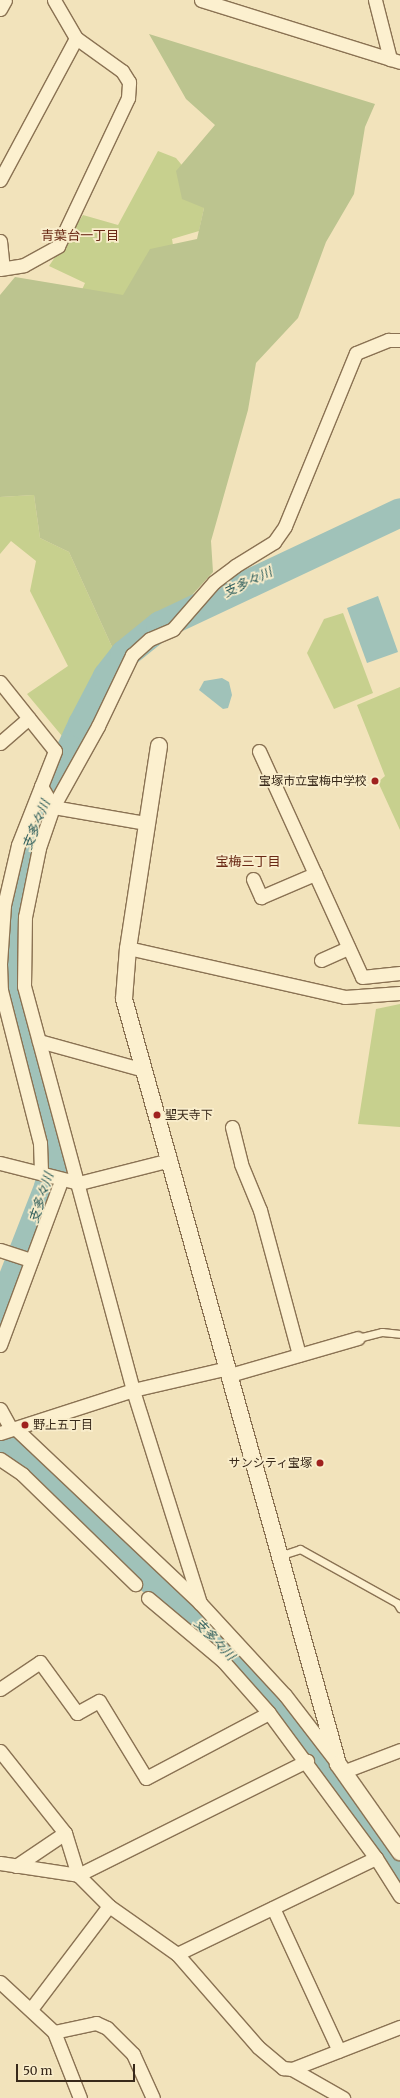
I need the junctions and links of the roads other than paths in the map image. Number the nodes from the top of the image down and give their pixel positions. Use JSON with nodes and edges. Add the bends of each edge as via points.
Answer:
{"nodes":[{"id":1,"x":5,"y":0,"type":"edge"},
{"id":2,"x":54,"y":0,"type":"edge"},
{"id":3,"x":202,"y":0,"type":"edge"},
{"id":4,"x":375,"y":0,"type":"edge"},
{"id":5,"x":0,"y":9,"type":"edge"},
{"id":6,"x":76,"y":38,"type":"junction"},
{"id":7,"x":395,"y":61,"type":"edge"},
{"id":8,"x":0,"y":180,"type":"edge"},
{"id":9,"x":0,"y":241,"type":"edge"},
{"id":10,"x":2,"y":269,"type":"edge"},
{"id":11,"x":400,"y":340,"type":"edge"},
{"id":12,"x":0,"y":682,"type":"edge"},
{"id":13,"x":29,"y":718,"type":"junction"},
{"id":14,"x":0,"y":743,"type":"edge"},
{"id":15,"x":159,"y":746,"type":"dead end"},
{"id":16,"x":258,"y":751,"type":"dead end"},
{"id":17,"x":41,"y":786,"type":"junction"},
{"id":18,"x":53,"y":807,"type":"junction"},
{"id":19,"x":146,"y":822,"type":"junction"},
{"id":20,"x":315,"y":874,"type":"junction"},
{"id":21,"x":253,"y":879,"type":"dead end"},
{"id":22,"x":128,"y":948,"type":"junction"},
{"id":23,"x":348,"y":948,"type":"junction"},
{"id":24,"x":321,"y":960,"type":"dead end"},
{"id":25,"x":400,"y":973,"type":"edge"},
{"id":26,"x":400,"y":993,"type":"edge"},
{"id":27,"x":0,"y":1036,"type":"edge"},
{"id":28,"x":14,"y":1040,"type":"junction"},
{"id":29,"x":39,"y":1041,"type":"junction"},
{"id":30,"x":144,"y":1070,"type":"junction"},
{"id":31,"x":232,"y":1127,"type":"dead end"},
{"id":32,"x":170,"y":1160,"type":"junction"},
{"id":33,"x":0,"y":1163,"type":"edge"},
{"id":34,"x":41,"y":1173,"type":"junction"},
{"id":35,"x":61,"y":1181,"type":"junction"},
{"id":36,"x":78,"y":1183,"type":"junction"},
{"id":37,"x":0,"y":1250,"type":"edge"},
{"id":38,"x":31,"y":1260,"type":"junction"},
{"id":39,"x":400,"y":1334,"type":"edge"},
{"id":40,"x":358,"y":1338,"type":"joint"},
{"id":41,"x":0,"y":1345,"type":"edge"},
{"id":42,"x":299,"y":1355,"type":"junction"},
{"id":43,"x":229,"y":1371,"type":"junction"},
{"id":44,"x":134,"y":1390,"type":"junction"},
{"id":45,"x":0,"y":1409,"type":"edge"},
{"id":46,"x":9,"y":1430,"type":"edge"},
{"id":47,"x":0,"y":1459,"type":"edge"},
{"id":48,"x":282,"y":1555,"type":"junction"},
{"id":49,"x":134,"y":1584,"type":"dead end"},
{"id":50,"x":148,"y":1598,"type":"dead end"},
{"id":51,"x":200,"y":1602,"type":"junction"},
{"id":52,"x":400,"y":1608,"type":"edge"},
{"id":53,"x":0,"y":1688,"type":"edge"},
{"id":54,"x":269,"y":1713,"type":"junction"},
{"id":55,"x":400,"y":1750,"type":"edge"},
{"id":56,"x":0,"y":1751,"type":"edge"},
{"id":57,"x":306,"y":1761,"type":"junction"},
{"id":58,"x":342,"y":1768,"type":"junction"},
{"id":59,"x":65,"y":1833,"type":"junction"},
{"id":60,"x":400,"y":1852,"type":"edge"},
{"id":61,"x":376,"y":1858,"type":"junction"},
{"id":62,"x":0,"y":1863,"type":"edge"},
{"id":63,"x":16,"y":1866,"type":"junction"},
{"id":64,"x":78,"y":1875,"type":"junction"},
{"id":65,"x":400,"y":1896,"type":"edge"},
{"id":66,"x":109,"y":1906,"type":"junction"},
{"id":67,"x":273,"y":1908,"type":"junction"},
{"id":68,"x":177,"y":1954,"type":"junction"},
{"id":69,"x":0,"y":1982,"type":"edge"},
{"id":70,"x":31,"y":2009,"type":"junction"},
{"id":71,"x":400,"y":2027,"type":"edge"},
{"id":72,"x":54,"y":2032,"type":"junction"},
{"id":73,"x":339,"y":2052,"type":"junction"},
{"id":74,"x":292,"y":2069,"type":"junction"},
{"id":75,"x":80,"y":2098,"type":"edge"},
{"id":76,"x":153,"y":2098,"type":"edge"},
{"id":77,"x":343,"y":2098,"type":"edge"}],
"edges":[{"from":1,"to":5,"type":"street"},
{"from":2,"to":6,"type":"street"},
{"from":3,"to":7,"type":"street"},
{"from":4,"to":7,"type":"street"},
{"from":6,"to":8,"type":"street"},
{"from":6,"to":10,"type":"street","via":[[122,71],[129,82],[128,98],[58,246],[24,265]]},
{"from":9,"to":10,"type":"street"},
{"from":11,"to":18,"type":"street","via":[[388,340],[356,353],[285,526],[274,542],[235,566],[173,629],[150,639],[132,655],[98,726]]},
{"from":12,"to":13,"type":"street"},
{"from":13,"to":14,"type":"street"},
{"from":13,"to":17,"type":"street","via":[[55,751]]},
{"from":15,"to":19,"type":"street"},
{"from":16,"to":20,"type":"street"},
{"from":17,"to":18,"type":"street"},
{"from":17,"to":28,"type":"street","via":[[18,845],[4,905],[1,990]]},
{"from":18,"to":19,"type":"street"},
{"from":18,"to":29,"type":"street","via":[[39,848],[25,916],[24,986]]},
{"from":19,"to":22,"type":"street"},
{"from":20,"to":21,"type":"street","via":[[261,897]]},
{"from":20,"to":23,"type":"street"},
{"from":22,"to":26,"type":"street","via":[[344,996]]},
{"from":22,"to":30,"type":"street","via":[[123,992]]},
{"from":23,"to":24,"type":"street"},
{"from":23,"to":25,"type":"street","via":[[362,976]]},
{"from":27,"to":28,"type":"street"},
{"from":28,"to":34,"type":"street","via":[[40,1143]]},
{"from":29,"to":30,"type":"street"},
{"from":29,"to":36,"type":"street"},
{"from":30,"to":32,"type":"street"},
{"from":31,"to":42,"type":"street","via":[[241,1164],[260,1210]]},
{"from":32,"to":36,"type":"street"},
{"from":32,"to":43,"type":"street"},
{"from":33,"to":34,"type":"street"},
{"from":34,"to":35,"type":"street"},
{"from":35,"to":36,"type":"street"},
{"from":35,"to":38,"type":"street"},
{"from":36,"to":44,"type":"street"},
{"from":37,"to":38,"type":"street"},
{"from":38,"to":41,"type":"street"},
{"from":39,"to":40,"type":"lane","via":[[382,1332]]},
{"from":40,"to":42,"type":"street"},
{"from":42,"to":43,"type":"street"},
{"from":43,"to":44,"type":"street"},
{"from":43,"to":48,"type":"street"},
{"from":44,"to":46,"type":"street"},
{"from":44,"to":51,"type":"street"},
{"from":45,"to":46,"type":"street"},
{"from":46,"to":51,"type":"street"},
{"from":47,"to":49,"type":"street","via":[[22,1474]]},
{"from":48,"to":52,"type":"lane","via":[[300,1550],[397,1603]]},
{"from":48,"to":58,"type":"street"},
{"from":50,"to":54,"type":"street","via":[[224,1661]]},
{"from":51,"to":58,"type":"street","via":[[286,1695]]},
{"from":53,"to":54,"type":"street","via":[[40,1662],[77,1713],[99,1701],[146,1778]]},
{"from":54,"to":57,"type":"street"},
{"from":55,"to":58,"type":"street"},
{"from":56,"to":59,"type":"street"},
{"from":57,"to":61,"type":"street"},
{"from":57,"to":64,"type":"street"},
{"from":58,"to":60,"type":"street"},
{"from":59,"to":63,"type":"street"},
{"from":59,"to":64,"type":"street"},
{"from":61,"to":65,"type":"street"},
{"from":61,"to":67,"type":"street"},
{"from":62,"to":63,"type":"street"},
{"from":63,"to":64,"type":"street"},
{"from":64,"to":66,"type":"street"},
{"from":66,"to":68,"type":"street"},
{"from":66,"to":70,"type":"street"},
{"from":67,"to":68,"type":"street"},
{"from":67,"to":73,"type":"street"},
{"from":68,"to":74,"type":"street","via":[[258,2047],[283,2068]]},
{"from":69,"to":70,"type":"street"},
{"from":70,"to":72,"type":"street"},
{"from":71,"to":73,"type":"street"},
{"from":72,"to":75,"type":"street"},
{"from":72,"to":76,"type":"street","via":[[96,2023],[107,2028],[133,2054]]},
{"from":73,"to":74,"type":"street"},
{"from":74,"to":77,"type":"street"}]}
